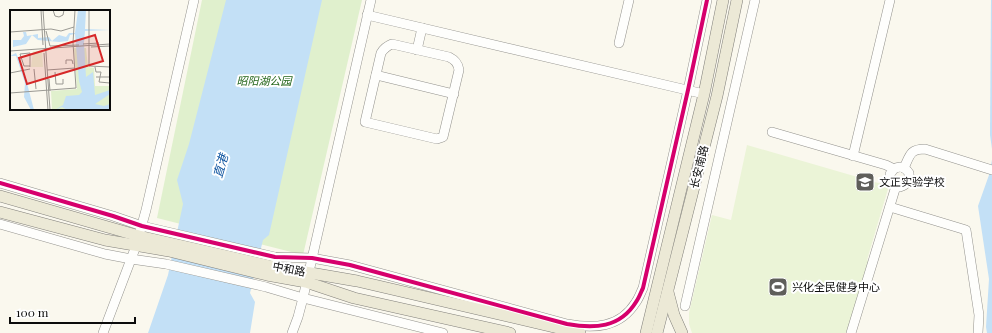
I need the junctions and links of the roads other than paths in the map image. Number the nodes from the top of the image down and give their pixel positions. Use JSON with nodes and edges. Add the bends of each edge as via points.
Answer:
{"nodes":[{"id":1,"x":194,"y":0,"type":"edge"},
{"id":2,"x":371,"y":0,"type":"edge"},
{"id":3,"x":629,"y":0,"type":"edge"},
{"id":4,"x":707,"y":0,"type":"edge"},
{"id":5,"x":723,"y":0,"type":"edge"},
{"id":6,"x":737,"y":0,"type":"edge"},
{"id":7,"x":755,"y":0,"type":"edge"},
{"id":8,"x":890,"y":0,"type":"edge"},
{"id":9,"x":367,"y":15,"type":"junction"},
{"id":10,"x":422,"y":28,"type":"junction"},
{"id":11,"x":619,"y":43,"type":"dead end"},
{"id":12,"x":417,"y":50,"type":"junction"},
{"id":13,"x":376,"y":75,"type":"junction"},
{"id":14,"x":688,"y":90,"type":"junction"},
{"id":15,"x":454,"y":94,"type":"junction"},
{"id":16,"x":704,"y":94,"type":"junction"},
{"id":17,"x":772,"y":132,"type":"dead end"},
{"id":18,"x":853,"y":156,"type":"junction"},
{"id":19,"x":894,"y":168,"type":"junction"},
{"id":20,"x":904,"y":168,"type":"junction"},
{"id":21,"x":989,"y":169,"type":"edge"},
{"id":22,"x":0,"y":183,"type":"edge"},
{"id":23,"x":896,"y":186,"type":"junction"},
{"id":24,"x":0,"y":196,"type":"edge"},
{"id":25,"x":890,"y":207,"type":"junction"},
{"id":26,"x":0,"y":212,"type":"edge"},
{"id":27,"x":0,"y":224,"type":"edge"},
{"id":28,"x":139,"y":236,"type":"junction"},
{"id":29,"x":312,"y":258,"type":"junction"},
{"id":30,"x":131,"y":260,"type":"junction"},
{"id":31,"x":271,"y":266,"type":"junction"},
{"id":32,"x":307,"y":278,"type":"junction"},
{"id":33,"x":668,"y":291,"type":"junction"},
{"id":34,"x":303,"y":298,"type":"junction"},
{"id":35,"x":685,"y":306,"type":"dead end"},
{"id":36,"x":103,"y":333,"type":"edge"},
{"id":37,"x":292,"y":333,"type":"edge"},
{"id":38,"x":443,"y":333,"type":"edge"},
{"id":39,"x":510,"y":333,"type":"edge"},
{"id":40,"x":580,"y":333,"type":"edge"},
{"id":41,"x":646,"y":333,"type":"edge"},
{"id":42,"x":657,"y":333,"type":"edge"},
{"id":43,"x":682,"y":333,"type":"edge"},
{"id":44,"x":851,"y":333,"type":"edge"},
{"id":45,"x":978,"y":333,"type":"edge"}],
"edges":[{"from":1,"to":28,"type":"street"},
{"from":2,"to":9,"type":"street"},
{"from":3,"to":11,"type":"street"},
{"from":4,"to":14,"type":"street"},
{"from":5,"to":16,"type":"main road","name":"长安南路"},
{"from":6,"to":33,"type":"main road","name":"长安南路","via":[[717,96]]},
{"from":7,"to":35,"type":"street"},
{"from":8,"to":18,"type":"street"},
{"from":9,"to":10,"type":"street"},
{"from":9,"to":29,"type":"street"},
{"from":10,"to":12,"type":"street"},
{"from":10,"to":14,"type":"street"},
{"from":12,"to":13,"type":"street","via":[[392,44],[383,49]]},
{"from":12,"to":15,"type":"street","via":[[455,60],[459,70]]},
{"from":13,"to":15,"type":"street"},
{"from":13,"to":15,"type":"street","via":[[365,122],[437,139],[443,137]]},
{"from":14,"to":16,"type":"street"},
{"from":14,"to":29,"type":"street","via":[[643,288],[637,302],[616,321],[602,326],[586,327],[567,324],[350,265]]},
{"from":16,"to":41,"type":"main road","name":"长安南路"},
{"from":17,"to":18,"type":"street"},
{"from":18,"to":19,"type":"street"},
{"from":19,"to":20,"type":"street"},
{"from":19,"to":23,"type":"street","via":[[890,178]]},
{"from":20,"to":21,"type":"street","via":[[911,153],[916,149],[925,149]]},
{"from":20,"to":23,"type":"street","via":[[909,173],[909,180],[904,186]]},
{"from":22,"to":28,"type":"street"},
{"from":23,"to":25,"type":"street"},
{"from":24,"to":28,"type":"main road","name":"中和路"},
{"from":25,"to":44,"type":"street"},
{"from":25,"to":45,"type":"street","via":[[966,230],[979,315]]},
{"from":26,"to":28,"type":"main road","name":"中和路","via":[[105,240]]},
{"from":27,"to":30,"type":"street"},
{"from":28,"to":30,"type":"street"},
{"from":28,"to":31,"type":"main road","name":"中和路"},
{"from":29,"to":31,"type":"street"},
{"from":29,"to":32,"type":"street"},
{"from":30,"to":34,"type":"street","via":[[166,264]]},
{"from":30,"to":36,"type":"street"},
{"from":31,"to":32,"type":"main road","name":"中和路"},
{"from":32,"to":34,"type":"street"},
{"from":32,"to":39,"type":"main road","name":"中和路","via":[[354,298]]},
{"from":32,"to":40,"type":"main road","name":"中和路","via":[[357,281]]},
{"from":33,"to":42,"type":"main road","name":"长安南路"},
{"from":33,"to":43,"type":"main road"},
{"from":34,"to":37,"type":"street"},
{"from":34,"to":38,"type":"street"}]}
